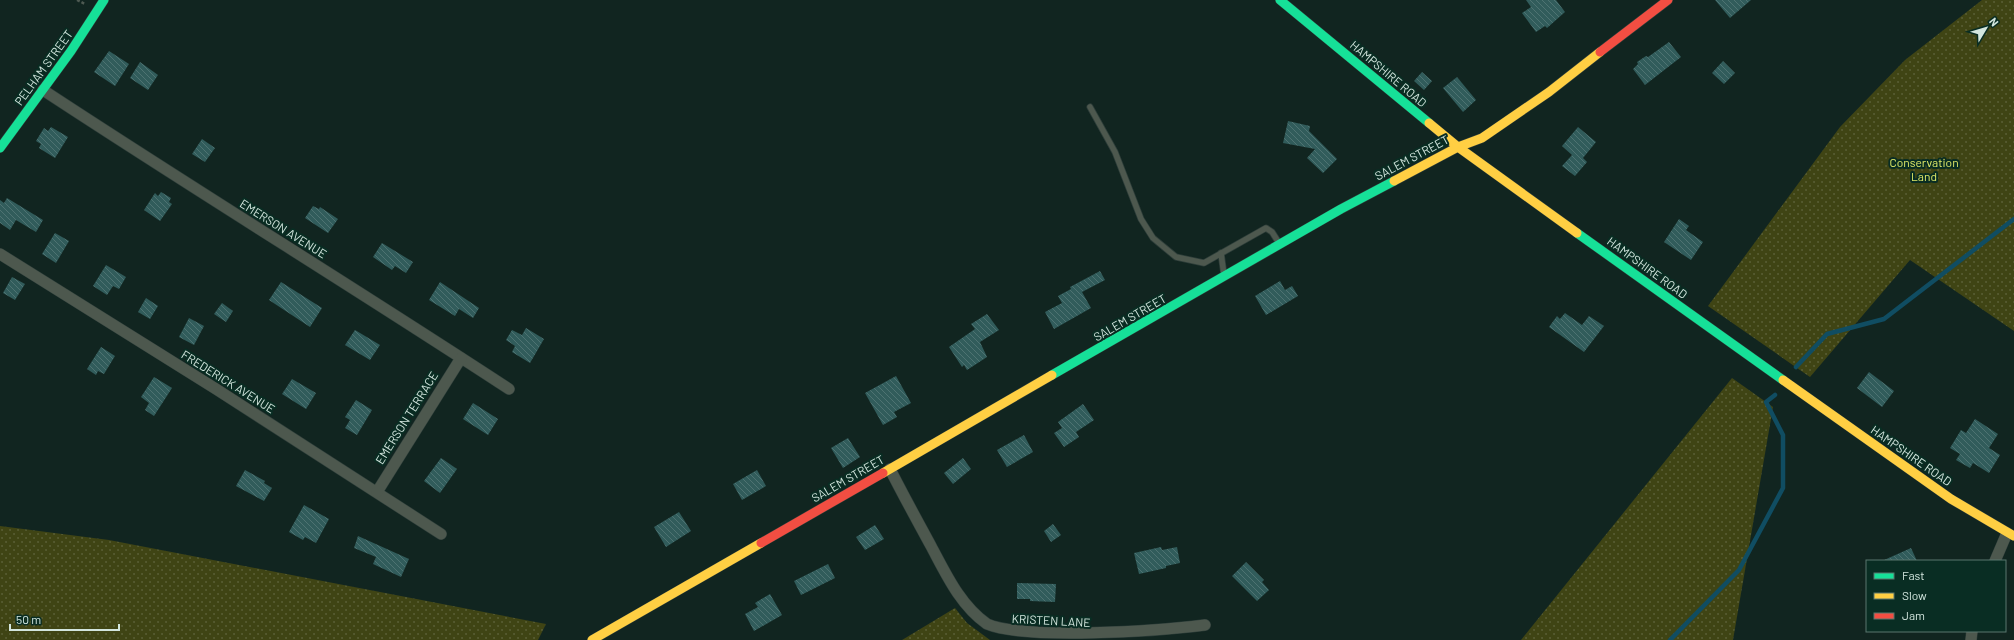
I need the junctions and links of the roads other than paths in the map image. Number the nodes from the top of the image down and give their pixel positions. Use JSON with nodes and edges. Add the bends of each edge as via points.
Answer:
{"nodes":[{"id":1,"x":104,"y":0,"type":"edge"},
{"id":2,"x":1280,"y":0,"type":"edge"},
{"id":3,"x":1668,"y":0,"type":"edge"},
{"id":4,"x":43,"y":90,"type":"junction"},
{"id":5,"x":1090,"y":107,"type":"dead end"},
{"id":6,"x":1458,"y":147,"type":"junction"},
{"id":7,"x":0,"y":148,"type":"edge"},
{"id":8,"x":1280,"y":245,"type":"junction"},
{"id":9,"x":1221,"y":253,"type":"junction"},
{"id":10,"x":0,"y":254,"type":"edge"},
{"id":11,"x":1225,"y":277,"type":"junction"},
{"id":12,"x":461,"y":358,"type":"junction"},
{"id":13,"x":509,"y":389,"type":"dead end"},
{"id":14,"x":890,"y":469,"type":"junction"},
{"id":15,"x":377,"y":492,"type":"junction"},
{"id":16,"x":441,"y":534,"type":"dead end"},
{"id":17,"x":2010,"y":534,"type":"edge"},
{"id":18,"x":1997,"y":560,"type":"edge"},
{"id":19,"x":1204,"y":625,"type":"dead end"},
{"id":20,"x":592,"y":640,"type":"edge"}],
"edges":[{"from":1,"to":4,"type":"street","name":"PELHAM STREET"},
{"from":2,"to":6,"type":"street","name":"HAMPSHIRE ROAD"},
{"from":3,"to":6,"type":"street","name":"SALEM STREET","via":[[1549,92],[1482,138]]},
{"from":4,"to":7,"type":"street","name":"PELHAM STREET"},
{"from":4,"to":12,"type":"street","name":"EMERSON AVENUE","via":[[167,172]]},
{"from":5,"to":9,"type":"lane","via":[[1115,152],[1141,219],[1153,238],[1176,257],[1204,263]]},
{"from":6,"to":8,"type":"street","name":"SALEM STREET","via":[[1341,209]]},
{"from":6,"to":17,"type":"street","name":"HAMPSHIRE ROAD","via":[[1892,458],[1951,499]]},
{"from":8,"to":9,"type":"lane","via":[[1272,232],[1266,228]]},
{"from":8,"to":11,"type":"street","name":"SALEM STREET"},
{"from":9,"to":11,"type":"lane"},
{"from":10,"to":15,"type":"street","name":"FREDERICK AVENUE"},
{"from":11,"to":14,"type":"street","name":"SALEM STREET"},
{"from":12,"to":13,"type":"street","name":"EMERSON AVENUE"},
{"from":12,"to":15,"type":"street","name":"EMERSON TERRACE"},
{"from":14,"to":19,"type":"street","name":"KRISTEN LANE","via":[[959,595],[976,615],[998,630],[1024,636],[1086,637],[1121,636]]},
{"from":14,"to":20,"type":"street","name":"SALEM STREET"},
{"from":15,"to":16,"type":"street","name":"FREDERICK AVENUE"},
{"from":17,"to":18,"type":"street"}]}
